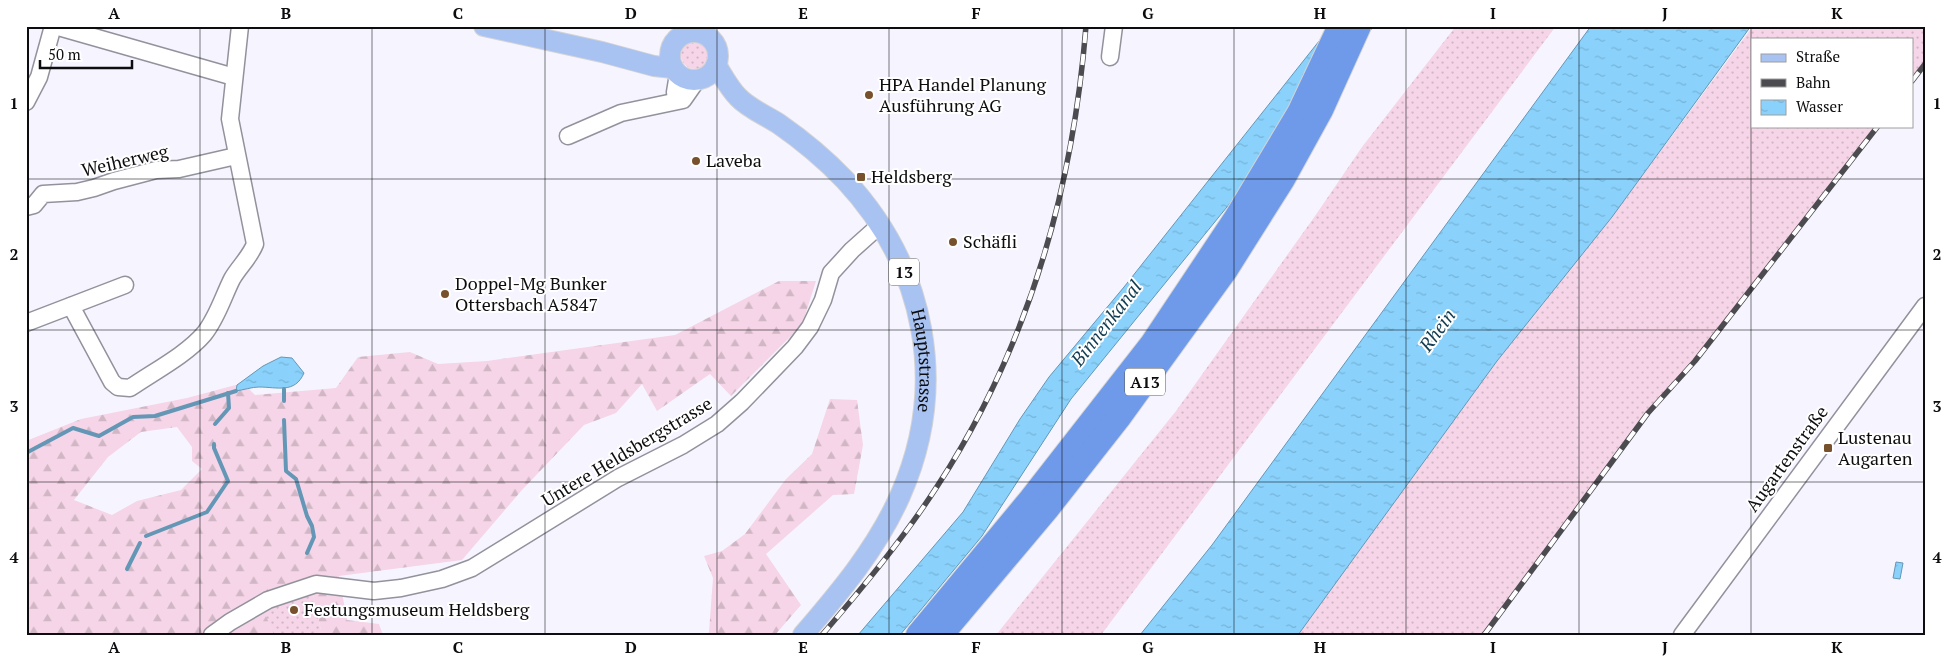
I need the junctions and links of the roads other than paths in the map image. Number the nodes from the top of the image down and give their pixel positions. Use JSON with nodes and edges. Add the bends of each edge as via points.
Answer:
{"nodes":[{"id":1,"x":54,"y":26,"type":"edge"},
{"id":2,"x":240,"y":26,"type":"edge"},
{"id":3,"x":484,"y":26,"type":"edge"},
{"id":4,"x":1114,"y":26,"type":"edge"},
{"id":5,"x":1340,"y":26,"type":"edge"},
{"id":6,"x":1359,"y":26,"type":"edge"},
{"id":7,"x":690,"y":29,"type":"edge"},
{"id":8,"x":709,"y":32,"type":"edge"},
{"id":9,"x":1110,"y":57,"type":"dead end"},
{"id":10,"x":716,"y":65,"type":"junction"},
{"id":11,"x":684,"y":70,"type":"junction"},
{"id":12,"x":234,"y":77,"type":"junction"},
{"id":13,"x":736,"y":95,"type":"junction"},
{"id":14,"x":26,"y":102,"type":"edge"},
{"id":15,"x":568,"y":136,"type":"dead end"},
{"id":16,"x":236,"y":156,"type":"junction"},
{"id":17,"x":26,"y":206,"type":"edge"},
{"id":18,"x":880,"y":225,"type":"junction"},
{"id":19,"x":125,"y":285,"type":"dead end"},
{"id":20,"x":71,"y":306,"type":"junction"},
{"id":21,"x":1925,"y":306,"type":"edge"},
{"id":22,"x":26,"y":323,"type":"edge"},
{"id":23,"x":212,"y":635,"type":"edge"},
{"id":24,"x":803,"y":635,"type":"edge"},
{"id":25,"x":918,"y":635,"type":"edge"},
{"id":26,"x":942,"y":635,"type":"edge"},
{"id":27,"x":1682,"y":635,"type":"edge"}],
"edges":[{"from":1,"to":12,"type":"street"},
{"from":1,"to":14,"type":"street","via":[[39,77]]},
{"from":2,"to":12,"type":"street"},
{"from":3,"to":11,"type":"main road"},
{"from":4,"to":9,"type":"street"},
{"from":5,"to":25,"type":"highway","number":"A13","via":[[1299,113],[1264,173],[1152,344],[1031,499]]},
{"from":6,"to":26,"type":"highway","number":"A13","via":[[1322,110],[1225,271],[1120,416]]},
{"from":7,"to":8,"type":"main road"},
{"from":7,"to":11,"type":"main road","via":[[678,38]]},
{"from":8,"to":10,"type":"main road","via":[[717,47]]},
{"from":10,"to":11,"type":"main road","via":[[707,76]]},
{"from":10,"to":13,"type":"main road","name":"Hauptstrasse","number":"13"},
{"from":11,"to":13,"type":"main road","name":"Hauptstrasse","number":"13","via":[[719,90]]},
{"from":11,"to":15,"type":"street","via":[[675,92],[676,100],[621,113]]},
{"from":12,"to":16,"type":"street","via":[[230,119]]},
{"from":13,"to":18,"type":"main road","name":"Hauptstrasse","number":"13","via":[[794,134],[831,165]]},
{"from":16,"to":17,"type":"street","name":"Weiherweg","via":[[180,169],[156,170],[77,192],[43,194],[34,205]]},
{"from":16,"to":20,"type":"street","via":[[255,244],[233,278],[205,333],[185,351],[130,388],[118,387],[112,382]]},
{"from":18,"to":23,"type":"street","name":"Untere Heldsbergstrasse","via":[[831,273],[810,327],[795,347],[717,424],[683,445],[618,478],[472,568],[442,579],[374,591],[316,584],[268,600]]},
{"from":18,"to":24,"type":"main road","name":"Hauptstrasse","number":"13","via":[[914,294],[922,328],[926,381],[919,444],[900,497],[877,540],[850,580]]},
{"from":19,"to":20,"type":"street"},
{"from":20,"to":22,"type":"street"},
{"from":21,"to":27,"type":"street","name":"Augartenstraße"}]}
